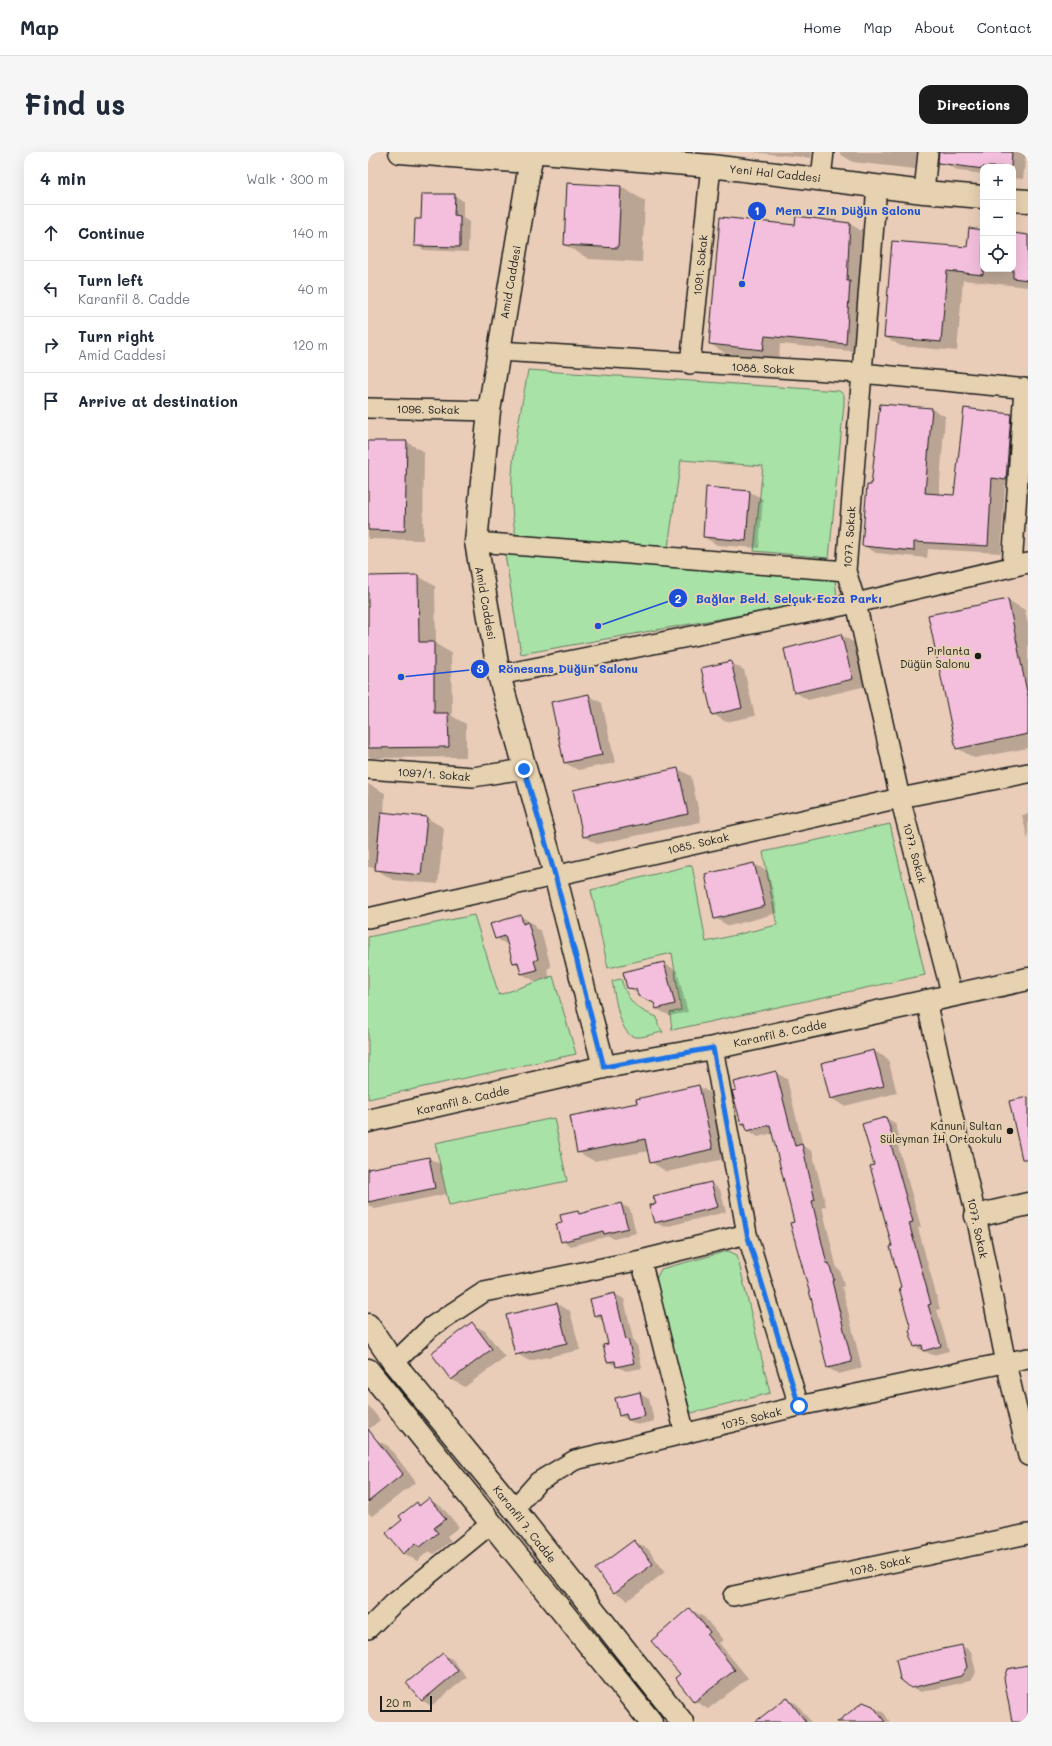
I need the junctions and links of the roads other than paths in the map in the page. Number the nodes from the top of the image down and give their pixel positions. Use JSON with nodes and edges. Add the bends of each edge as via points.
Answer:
{"nodes":[{"id":1,"x":400,"y":152,"type":"edge"},
{"id":2,"x":542,"y":152,"type":"edge"},
{"id":3,"x":824,"y":152,"type":"edge"},
{"id":4,"x":928,"y":152,"type":"edge"},
{"id":5,"x":526,"y":155,"type":"edge"},
{"id":6,"x":711,"y":166,"type":"junction"},
{"id":7,"x":821,"y":178,"type":"junction"},
{"id":8,"x":877,"y":186,"type":"junction"},
{"id":9,"x":924,"y":192,"type":"junction"},
{"id":10,"x":980,"y":197,"type":"edge"},
{"id":11,"x":1016,"y":200,"type":"edge"},
{"id":12,"x":1028,"y":201,"type":"edge"},
{"id":13,"x":498,"y":351,"type":"junction"},
{"id":14,"x":690,"y":364,"type":"junction"},
{"id":15,"x":861,"y":373,"type":"junction"},
{"id":16,"x":1026,"y":388,"type":"edge"},
{"id":17,"x":368,"y":408,"type":"edge"},
{"id":18,"x":489,"y":411,"type":"junction"},
{"id":19,"x":476,"y":542,"type":"junction"},
{"id":20,"x":1020,"y":565,"type":"edge"},
{"id":21,"x":846,"y":571,"type":"junction"},
{"id":22,"x":856,"y":603,"type":"junction"},
{"id":23,"x":499,"y":675,"type":"junction"},
{"id":24,"x":368,"y":769,"type":"edge"},
{"id":25,"x":524,"y":769,"type":"junction"},
{"id":26,"x":1028,"y":773,"type":"edge"},
{"id":27,"x":900,"y":798,"type":"junction"},
{"id":28,"x":555,"y":875,"type":"junction"},
{"id":29,"x":368,"y":918,"type":"edge"},
{"id":30,"x":1028,"y":979,"type":"edge"},
{"id":31,"x":952,"y":996,"type":"junction"},
{"id":32,"x":926,"y":1001,"type":"junction"},
{"id":33,"x":713,"y":1048,"type":"junction"},
{"id":34,"x":604,"y":1067,"type":"junction"},
{"id":35,"x":368,"y":1122,"type":"edge"},
{"id":36,"x":1028,"y":1204,"type":"edge"},
{"id":37,"x":976,"y":1216,"type":"junction"},
{"id":38,"x":747,"y":1234,"type":"junction"},
{"id":39,"x":641,"y":1260,"type":"junction"},
{"id":40,"x":368,"y":1325,"type":"edge"},
{"id":41,"x":1028,"y":1358,"type":"edge"},
{"id":42,"x":394,"y":1363,"type":"junction"},
{"id":43,"x":1006,"y":1363,"type":"junction"},
{"id":44,"x":368,"y":1370,"type":"edge"},
{"id":45,"x":799,"y":1406,"type":"junction"},
{"id":46,"x":685,"y":1434,"type":"junction"},
{"id":47,"x":1028,"y":1456,"type":"edge"},
{"id":48,"x":514,"y":1509,"type":"junction"},
{"id":49,"x":492,"y":1523,"type":"junction"},
{"id":50,"x":1028,"y":1534,"type":"edge"},
{"id":51,"x":732,"y":1596,"type":"dead end"},
{"id":52,"x":368,"y":1629,"type":"edge"},
{"id":53,"x":651,"y":1722,"type":"edge"},
{"id":54,"x":682,"y":1722,"type":"edge"}],
"edges":[{"from":1,"to":5,"type":"street"},
{"from":2,"to":6,"type":"street","name":"Yeni Hal Caddesi"},
{"from":3,"to":7,"type":"street"},
{"from":4,"to":9,"type":"street"},
{"from":5,"to":13,"type":"street","name":"Amid Caddesi"},
{"from":6,"to":7,"type":"street","name":"Yeni Hal Caddesi"},
{"from":6,"to":14,"type":"street","name":"1091. Sokak"},
{"from":7,"to":8,"type":"street","name":"Yeni Hal Caddesi"},
{"from":8,"to":9,"type":"street","name":"Yeni Hal Caddesi"},
{"from":8,"to":15,"type":"street","name":"1077. Sokak"},
{"from":9,"to":10,"type":"street","name":"Yeni Hal Caddesi"},
{"from":11,"to":12,"type":"street"},
{"from":13,"to":14,"type":"street","name":"1088. Sokak"},
{"from":13,"to":18,"type":"street","name":"Amid Caddesi"},
{"from":14,"to":15,"type":"street","name":"1088. Sokak"},
{"from":15,"to":16,"type":"street","name":"1088. Sokak"},
{"from":15,"to":21,"type":"street","name":"1077. Sokak"},
{"from":16,"to":20,"type":"street"},
{"from":17,"to":18,"type":"street","name":"1096. Sokak"},
{"from":18,"to":19,"type":"street","name":"Amid Caddesi"},
{"from":19,"to":21,"type":"street"},
{"from":19,"to":23,"type":"street","name":"Amid Caddesi"},
{"from":20,"to":22,"type":"street"},
{"from":21,"to":22,"type":"street","name":"1077. Sokak"},
{"from":22,"to":23,"type":"street"},
{"from":22,"to":27,"type":"street","name":"1077. Sokak"},
{"from":23,"to":25,"type":"street","name":"Amid Caddesi"},
{"from":24,"to":25,"type":"street","name":"1097/1. Sokak","via":[[472,777]]},
{"from":25,"to":28,"type":"street","name":"Amid Caddesi"},
{"from":26,"to":27,"type":"street","name":"1085. Sokak"},
{"from":27,"to":28,"type":"street","name":"1085. Sokak"},
{"from":27,"to":31,"type":"street","name":"1077. Sokak"},
{"from":28,"to":29,"type":"street","name":"1085. Sokak"},
{"from":28,"to":34,"type":"street","name":"Amid Caddesi"},
{"from":30,"to":31,"type":"street","name":"Karanfil 8. Cadde"},
{"from":31,"to":32,"type":"street","name":"Karanfil 8. Cadde"},
{"from":32,"to":33,"type":"street","name":"Karanfil 8. Cadde"},
{"from":32,"to":37,"type":"street","name":"1077. Sokak"},
{"from":33,"to":34,"type":"street","name":"Karanfil 8. Cadde"},
{"from":33,"to":38,"type":"street"},
{"from":34,"to":35,"type":"street","name":"Karanfil 8. Cadde"},
{"from":36,"to":37,"type":"street"},
{"from":37,"to":43,"type":"street","name":"1077. Sokak"},
{"from":38,"to":39,"type":"street"},
{"from":38,"to":45,"type":"street"},
{"from":39,"to":42,"type":"street","via":[[484,1292],[431,1327]]},
{"from":39,"to":46,"type":"street"},
{"from":40,"to":42,"type":"street","name":"Karanfil 7. Cadde"},
{"from":41,"to":43,"type":"street","name":"1075. Sokak"},
{"from":42,"to":48,"type":"street","name":"Karanfil 7. Cadde"},
{"from":43,"to":45,"type":"street","name":"1075. Sokak"},
{"from":43,"to":47,"type":"street","name":"1077. Sokak"},
{"from":44,"to":49,"type":"street"},
{"from":45,"to":46,"type":"street","name":"1075. Sokak"},
{"from":46,"to":48,"type":"street","name":"1075. Sokak","via":[[575,1460],[538,1482]]},
{"from":48,"to":54,"type":"street","name":"Karanfil 7. Cadde"},
{"from":49,"to":52,"type":"street","via":[[393,1604]]},
{"from":49,"to":53,"type":"street"},
{"from":50,"to":51,"type":"street","name":"1078. Sokak"}]}
